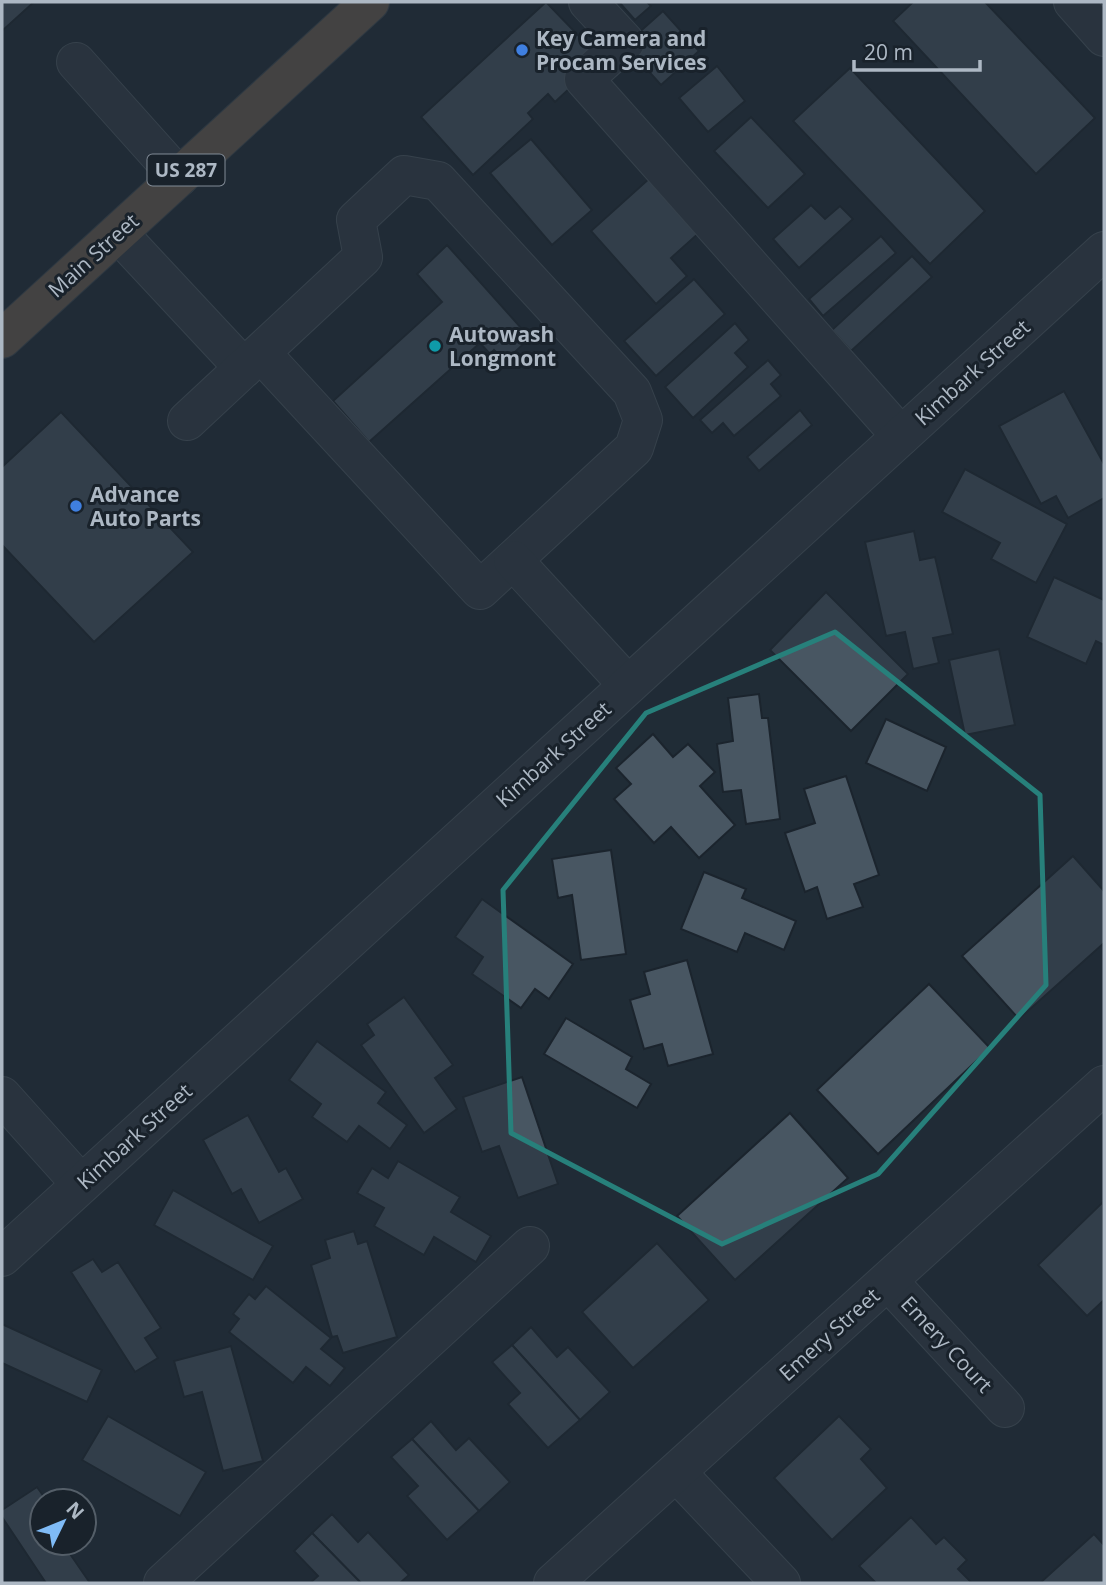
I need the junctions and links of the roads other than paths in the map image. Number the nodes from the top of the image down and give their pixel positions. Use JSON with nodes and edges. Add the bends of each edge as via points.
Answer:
{"nodes":[{"id":1,"x":370,"y":2,"type":"edge"},
{"id":2,"x":588,"y":2,"type":"edge"},
{"id":3,"x":1075,"y":2,"type":"edge"},
{"id":4,"x":1104,"y":37,"type":"edge"},
{"id":5,"x":76,"y":62,"type":"dead end"},
{"id":6,"x":179,"y":177,"type":"junction"},
{"id":7,"x":118,"y":233,"type":"junction"},
{"id":8,"x":1104,"y":251,"type":"edge"},
{"id":9,"x":2,"y":339,"type":"edge"},
{"id":10,"x":252,"y":360,"type":"junction"},
{"id":11,"x":187,"y":421,"type":"dead end"},
{"id":12,"x":901,"y":436,"type":"junction"},
{"id":13,"x":513,"y":559,"type":"junction"},
{"id":14,"x":628,"y":685,"type":"junction"},
{"id":15,"x":2,"y":1096,"type":"edge"},
{"id":16,"x":1099,"y":1101,"type":"edge"},
{"id":17,"x":81,"y":1184,"type":"junction"},
{"id":18,"x":530,"y":1247,"type":"dead end"},
{"id":19,"x":2,"y":1257,"type":"edge"},
{"id":20,"x":888,"y":1281,"type":"junction"},
{"id":21,"x":1005,"y":1408,"type":"dead end"},
{"id":22,"x":677,"y":1473,"type":"junction"},
{"id":23,"x":163,"y":1583,"type":"edge"},
{"id":24,"x":553,"y":1583,"type":"edge"},
{"id":25,"x":781,"y":1583,"type":"edge"}],
"edges":[{"from":1,"to":6,"type":"highway","name":"Main Street","number":"US 287"},
{"from":2,"to":12,"type":"street","via":[[625,42],[584,79]]},
{"from":3,"to":4,"type":"street"},
{"from":5,"to":6,"type":"street"},
{"from":6,"to":7,"type":"highway","name":"Main Street","number":"US 287"},
{"from":7,"to":9,"type":"highway","name":"Main Street","number":"US 287"},
{"from":7,"to":10,"type":"street"},
{"from":8,"to":12,"type":"street","name":"Kimbark Street"},
{"from":10,"to":11,"type":"street"},
{"from":10,"to":13,"type":"street","via":[[480,590]]},
{"from":10,"to":13,"type":"street","via":[[363,257],[356,220],[404,175],[438,181],[632,392],[643,420],[634,448]]},
{"from":12,"to":14,"type":"street","name":"Kimbark Street"},
{"from":13,"to":14,"type":"street"},
{"from":14,"to":17,"type":"street","name":"Kimbark Street"},
{"from":15,"to":17,"type":"street"},
{"from":16,"to":20,"type":"street","name":"Emery Street"},
{"from":17,"to":19,"type":"street","name":"Kimbark Street"},
{"from":18,"to":23,"type":"street"},
{"from":20,"to":21,"type":"street","name":"Emery Court"},
{"from":20,"to":22,"type":"street","name":"Emery Street"},
{"from":22,"to":24,"type":"street","name":"Emery Street"},
{"from":22,"to":25,"type":"street"}]}
